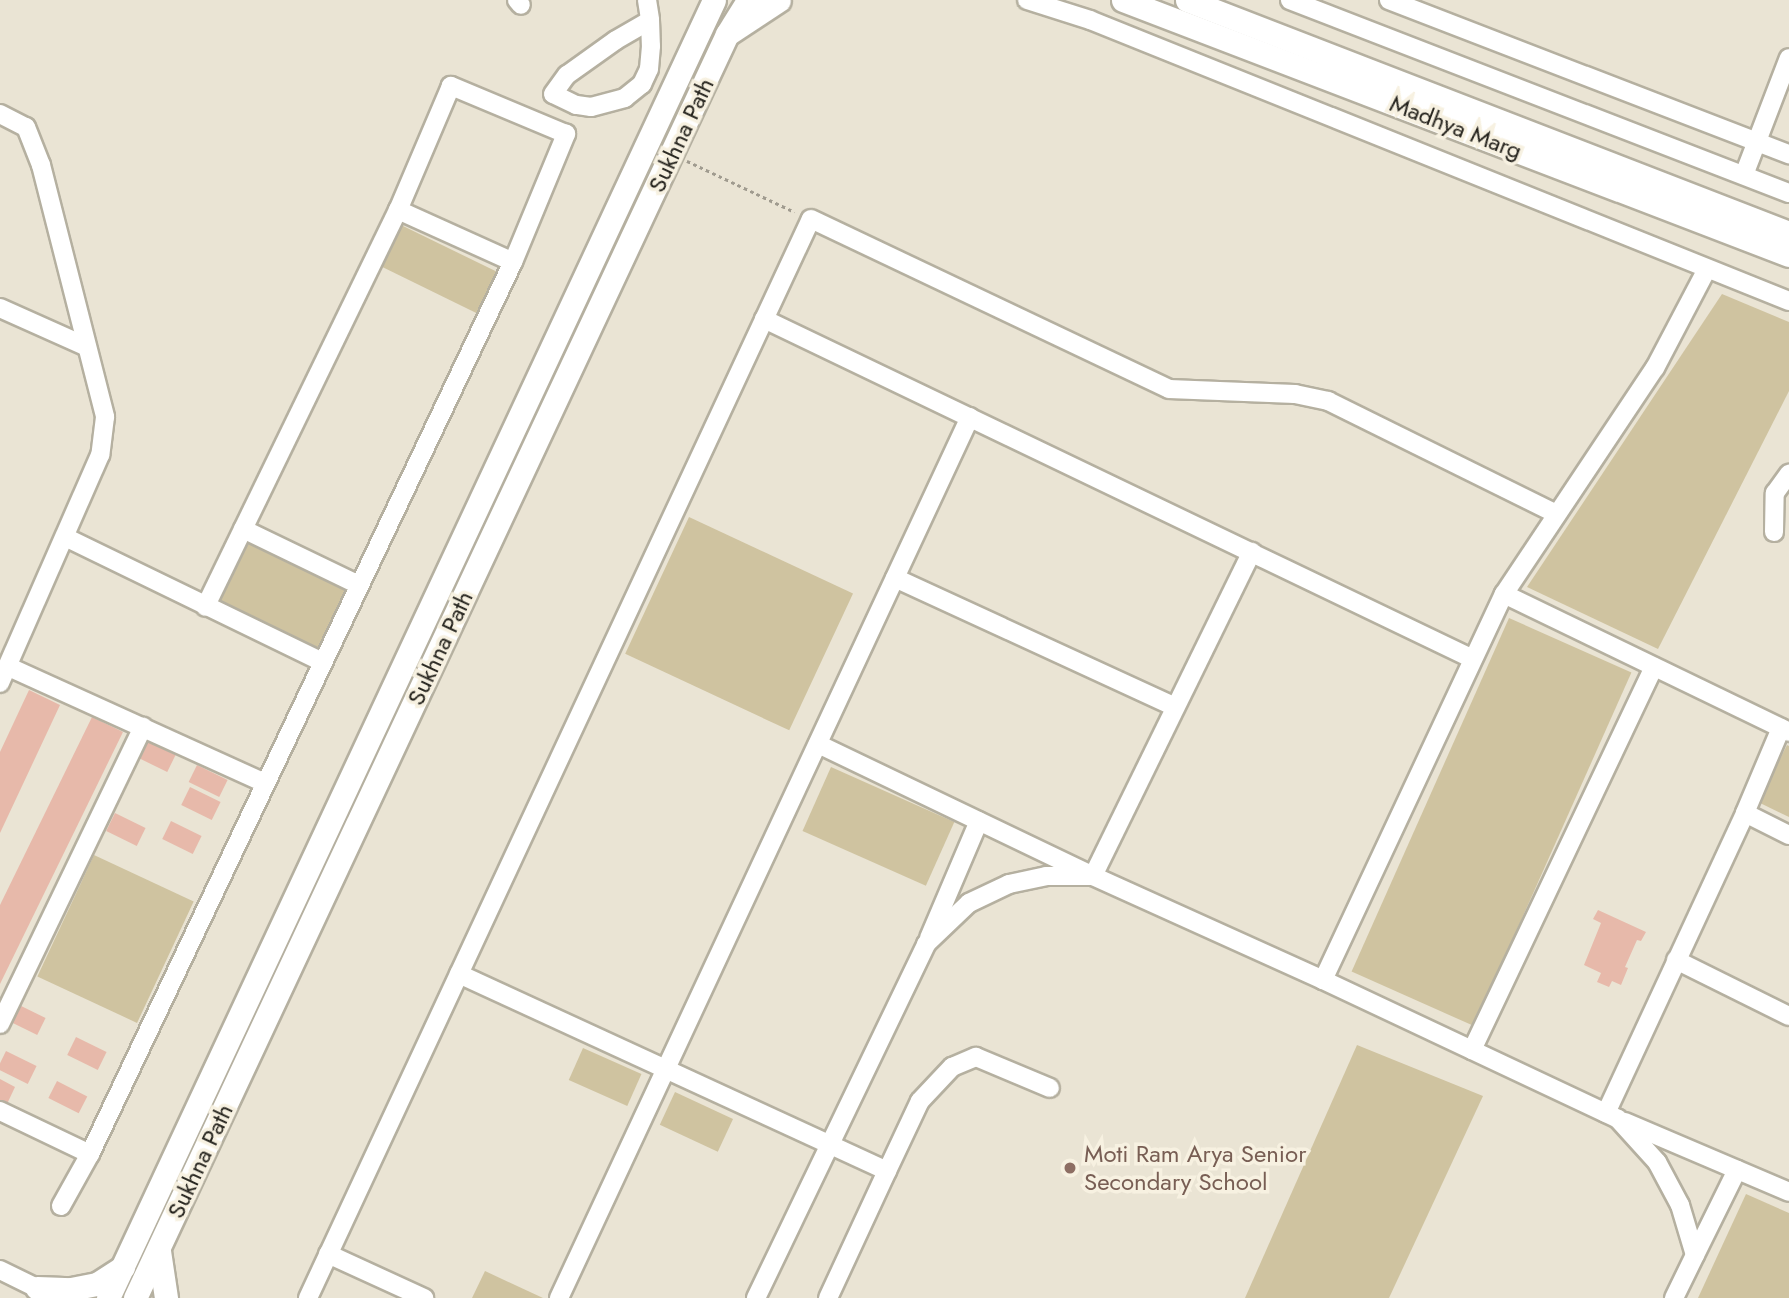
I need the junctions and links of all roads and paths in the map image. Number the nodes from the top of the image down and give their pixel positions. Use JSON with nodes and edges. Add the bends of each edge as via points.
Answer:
{"nodes":[{"id":1,"x":647,"y":0,"type":"edge"},
{"id":2,"x":703,"y":0,"type":"edge"},
{"id":3,"x":714,"y":0,"type":"edge"},
{"id":4,"x":748,"y":0,"type":"edge"},
{"id":5,"x":779,"y":0,"type":"edge"},
{"id":6,"x":1027,"y":0,"type":"edge"},
{"id":7,"x":1076,"y":0,"type":"edge"},
{"id":8,"x":1123,"y":0,"type":"edge"},
{"id":9,"x":1187,"y":0,"type":"edge"},
{"id":10,"x":1290,"y":0,"type":"edge"},
{"id":11,"x":1389,"y":0,"type":"edge"},
{"id":12,"x":650,"y":20,"type":"junction"},
{"id":13,"x":1090,"y":20,"type":"junction"},
{"id":14,"x":704,"y":26,"type":"junction"},
{"id":15,"x":727,"y":34,"type":"junction"},
{"id":16,"x":1789,"y":58,"type":"edge"},
{"id":17,"x":0,"y":114,"type":"edge"},
{"id":18,"x":1754,"y":141,"type":"junction"},
{"id":19,"x":672,"y":154,"type":"junction"},
{"id":20,"x":1789,"y":154,"type":"edge"},
{"id":21,"x":1744,"y":175,"type":"junction"},
{"id":22,"x":1789,"y":192,"type":"edge"},
{"id":23,"x":398,"y":209,"type":"junction"},
{"id":24,"x":811,"y":219,"type":"junction"},
{"id":25,"x":1789,"y":233,"type":"edge"},
{"id":26,"x":1789,"y":255,"type":"edge"},
{"id":27,"x":513,"y":262,"type":"junction"},
{"id":28,"x":1707,"y":269,"type":"junction"},
{"id":29,"x":1789,"y":301,"type":"edge"},
{"id":30,"x":0,"y":307,"type":"edge"},
{"id":31,"x":764,"y":319,"type":"junction"},
{"id":32,"x":87,"y":347,"type":"junction"},
{"id":33,"x":970,"y":417,"type":"junction"},
{"id":34,"x":1789,"y":474,"type":"edge"},
{"id":35,"x":1557,"y":514,"type":"junction"},
{"id":36,"x":243,"y":528,"type":"junction"},
{"id":37,"x":1774,"y":531,"type":"dead end"},
{"id":38,"x":65,"y":537,"type":"junction"},
{"id":39,"x":1252,"y":552,"type":"junction"},
{"id":40,"x":895,"y":578,"type":"junction"},
{"id":41,"x":359,"y":585,"type":"junction"},
{"id":42,"x":1504,"y":594,"type":"junction"},
{"id":43,"x":205,"y":607,"type":"junction"},
{"id":44,"x":1474,"y":659,"type":"junction"},
{"id":45,"x":323,"y":662,"type":"junction"},
{"id":46,"x":1654,"y":667,"type":"junction"},
{"id":47,"x":2,"y":678,"type":"edge"},
{"id":48,"x":1175,"y":707,"type":"junction"},
{"id":49,"x":143,"y":727,"type":"junction"},
{"id":50,"x":1785,"y":730,"type":"edge"},
{"id":51,"x":818,"y":744,"type":"junction"},
{"id":52,"x":265,"y":783,"type":"junction"},
{"id":53,"x":1745,"y":813,"type":"junction"},
{"id":54,"x":979,"y":821,"type":"junction"},
{"id":55,"x":1789,"y":835,"type":"edge"},
{"id":56,"x":1093,"y":876,"type":"junction"},
{"id":57,"x":926,"y":944,"type":"junction"},
{"id":58,"x":1676,"y":960,"type":"junction"},
{"id":59,"x":459,"y":974,"type":"junction"},
{"id":60,"x":1323,"y":979,"type":"junction"},
{"id":61,"x":1789,"y":1016,"type":"edge"},
{"id":62,"x":0,"y":1024,"type":"edge"},
{"id":63,"x":1472,"y":1050,"type":"junction"},
{"id":64,"x":666,"y":1070,"type":"junction"},
{"id":65,"x":1050,"y":1087,"type":"dead end"},
{"id":66,"x":0,"y":1111,"type":"edge"},
{"id":67,"x":1612,"y":1116,"type":"junction"},
{"id":68,"x":830,"y":1146,"type":"junction"},
{"id":69,"x":90,"y":1154,"type":"junction"},
{"id":70,"x":1737,"y":1170,"type":"junction"},
{"id":71,"x":887,"y":1171,"type":"junction"},
{"id":72,"x":1789,"y":1192,"type":"edge"},
{"id":73,"x":61,"y":1206,"type":"dead end"},
{"id":74,"x":159,"y":1248,"type":"junction"},
{"id":75,"x":328,"y":1254,"type":"junction"},
{"id":76,"x":1695,"y":1255,"type":"junction"},
{"id":77,"x":123,"y":1266,"type":"junction"},
{"id":78,"x":0,"y":1270,"type":"edge"},
{"id":79,"x":47,"y":1293,"type":"edge"},
{"id":80,"x":760,"y":1297,"type":"edge"},
{"id":81,"x":108,"y":1298,"type":"edge"},
{"id":82,"x":135,"y":1298,"type":"edge"},
{"id":83,"x":166,"y":1298,"type":"edge"},
{"id":84,"x":308,"y":1298,"type":"edge"},
{"id":85,"x":424,"y":1298,"type":"edge"},
{"id":86,"x":559,"y":1298,"type":"edge"},
{"id":87,"x":828,"y":1298,"type":"edge"},
{"id":88,"x":1674,"y":1298,"type":"edge"}],
"edges":[{"from":1,"to":12,"type":"street"},
{"from":2,"to":14,"type":"main road"},
{"from":3,"to":14,"type":"main road","name":"Sukhna Path"},
{"from":4,"to":15,"type":"main road","name":"Sukhna Path"},
{"from":5,"to":15,"type":"main road"},
{"from":6,"to":13,"type":"street"},
{"from":7,"to":13,"type":"street"},
{"from":8,"to":26,"type":"main road","name":"Madhya Marg"},
{"from":9,"to":25,"type":"main road","name":"Madhya Marg"},
{"from":10,"to":21,"type":"street"},
{"from":11,"to":18,"type":"street"},
{"from":12,"to":12,"type":"street","via":[[649,69],[642,84],[625,99],[591,107],[553,94],[567,75]]},
{"from":13,"to":28,"type":"street"},
{"from":14,"to":77,"type":"main road","name":"Sukhna Path"},
{"from":15,"to":19,"type":"main road","name":"Sukhna Path"},
{"from":16,"to":18,"type":"street"},
{"from":17,"to":32,"type":"street","via":[[26,127]]},
{"from":18,"to":20,"type":"street"},
{"from":18,"to":21,"type":"street"},
{"from":19,"to":24,"type":"path"},
{"from":19,"to":74,"type":"main road","name":"Sukhna Path"},
{"from":21,"to":22,"type":"street"},
{"from":23,"to":27,"type":"street"},
{"from":23,"to":27,"type":"street","via":[[451,86],[566,134]]},
{"from":23,"to":36,"type":"street"},
{"from":24,"to":31,"type":"street"},
{"from":24,"to":35,"type":"street","via":[[1169,389],[1295,394],[1328,401]]},
{"from":27,"to":41,"type":"street"},
{"from":28,"to":29,"type":"street"},
{"from":28,"to":35,"type":"street","via":[[1655,368]]},
{"from":30,"to":32,"type":"street"},
{"from":31,"to":33,"type":"street"},
{"from":31,"to":59,"type":"street"},
{"from":32,"to":38,"type":"street","via":[[105,416],[102,442]]},
{"from":33,"to":39,"type":"street"},
{"from":33,"to":40,"type":"street"},
{"from":34,"to":37,"type":"street","via":[[1775,493]]},
{"from":35,"to":42,"type":"street"},
{"from":36,"to":41,"type":"street"},
{"from":36,"to":43,"type":"street"},
{"from":38,"to":43,"type":"street"},
{"from":38,"to":47,"type":"street"},
{"from":39,"to":44,"type":"street"},
{"from":39,"to":48,"type":"street"},
{"from":40,"to":48,"type":"street"},
{"from":40,"to":51,"type":"street"},
{"from":41,"to":45,"type":"street"},
{"from":42,"to":44,"type":"street"},
{"from":42,"to":46,"type":"street"},
{"from":43,"to":45,"type":"street"},
{"from":44,"to":60,"type":"street"},
{"from":45,"to":52,"type":"street"},
{"from":46,"to":50,"type":"street"},
{"from":46,"to":63,"type":"street"},
{"from":47,"to":49,"type":"street"},
{"from":48,"to":56,"type":"street"},
{"from":49,"to":52,"type":"street"},
{"from":49,"to":62,"type":"street"},
{"from":50,"to":53,"type":"street"},
{"from":51,"to":54,"type":"street"},
{"from":51,"to":64,"type":"street"},
{"from":52,"to":69,"type":"street"},
{"from":53,"to":55,"type":"street"},
{"from":53,"to":58,"type":"street"},
{"from":54,"to":56,"type":"street"},
{"from":54,"to":57,"type":"street"},
{"from":56,"to":57,"type":"street","via":[[1046,876],[1009,884],[969,904]]},
{"from":56,"to":60,"type":"street"},
{"from":57,"to":68,"type":"street"},
{"from":58,"to":61,"type":"street"},
{"from":58,"to":67,"type":"street"},
{"from":59,"to":64,"type":"street"},
{"from":59,"to":75,"type":"street"},
{"from":60,"to":63,"type":"street"},
{"from":63,"to":67,"type":"street"},
{"from":64,"to":68,"type":"street"},
{"from":64,"to":86,"type":"street"},
{"from":65,"to":71,"type":"street","via":[[976,1057],[952,1067],[919,1101]]},
{"from":66,"to":69,"type":"street"},
{"from":67,"to":70,"type":"street"},
{"from":67,"to":76,"type":"street","via":[[1657,1162],[1680,1205]]},
{"from":68,"to":71,"type":"street"},
{"from":68,"to":80,"type":"street"},
{"from":69,"to":73,"type":"street"},
{"from":70,"to":72,"type":"street"},
{"from":70,"to":76,"type":"street"},
{"from":71,"to":87,"type":"street"},
{"from":74,"to":82,"type":"main road","name":"Sukhna Path"},
{"from":74,"to":83,"type":"main road"},
{"from":75,"to":84,"type":"street"},
{"from":75,"to":85,"type":"street"},
{"from":76,"to":88,"type":"street"},
{"from":77,"to":79,"type":"main road","via":[[97,1284]]},
{"from":77,"to":81,"type":"main road","name":"Sukhna Path"},
{"from":78,"to":79,"type":"street"}]}
